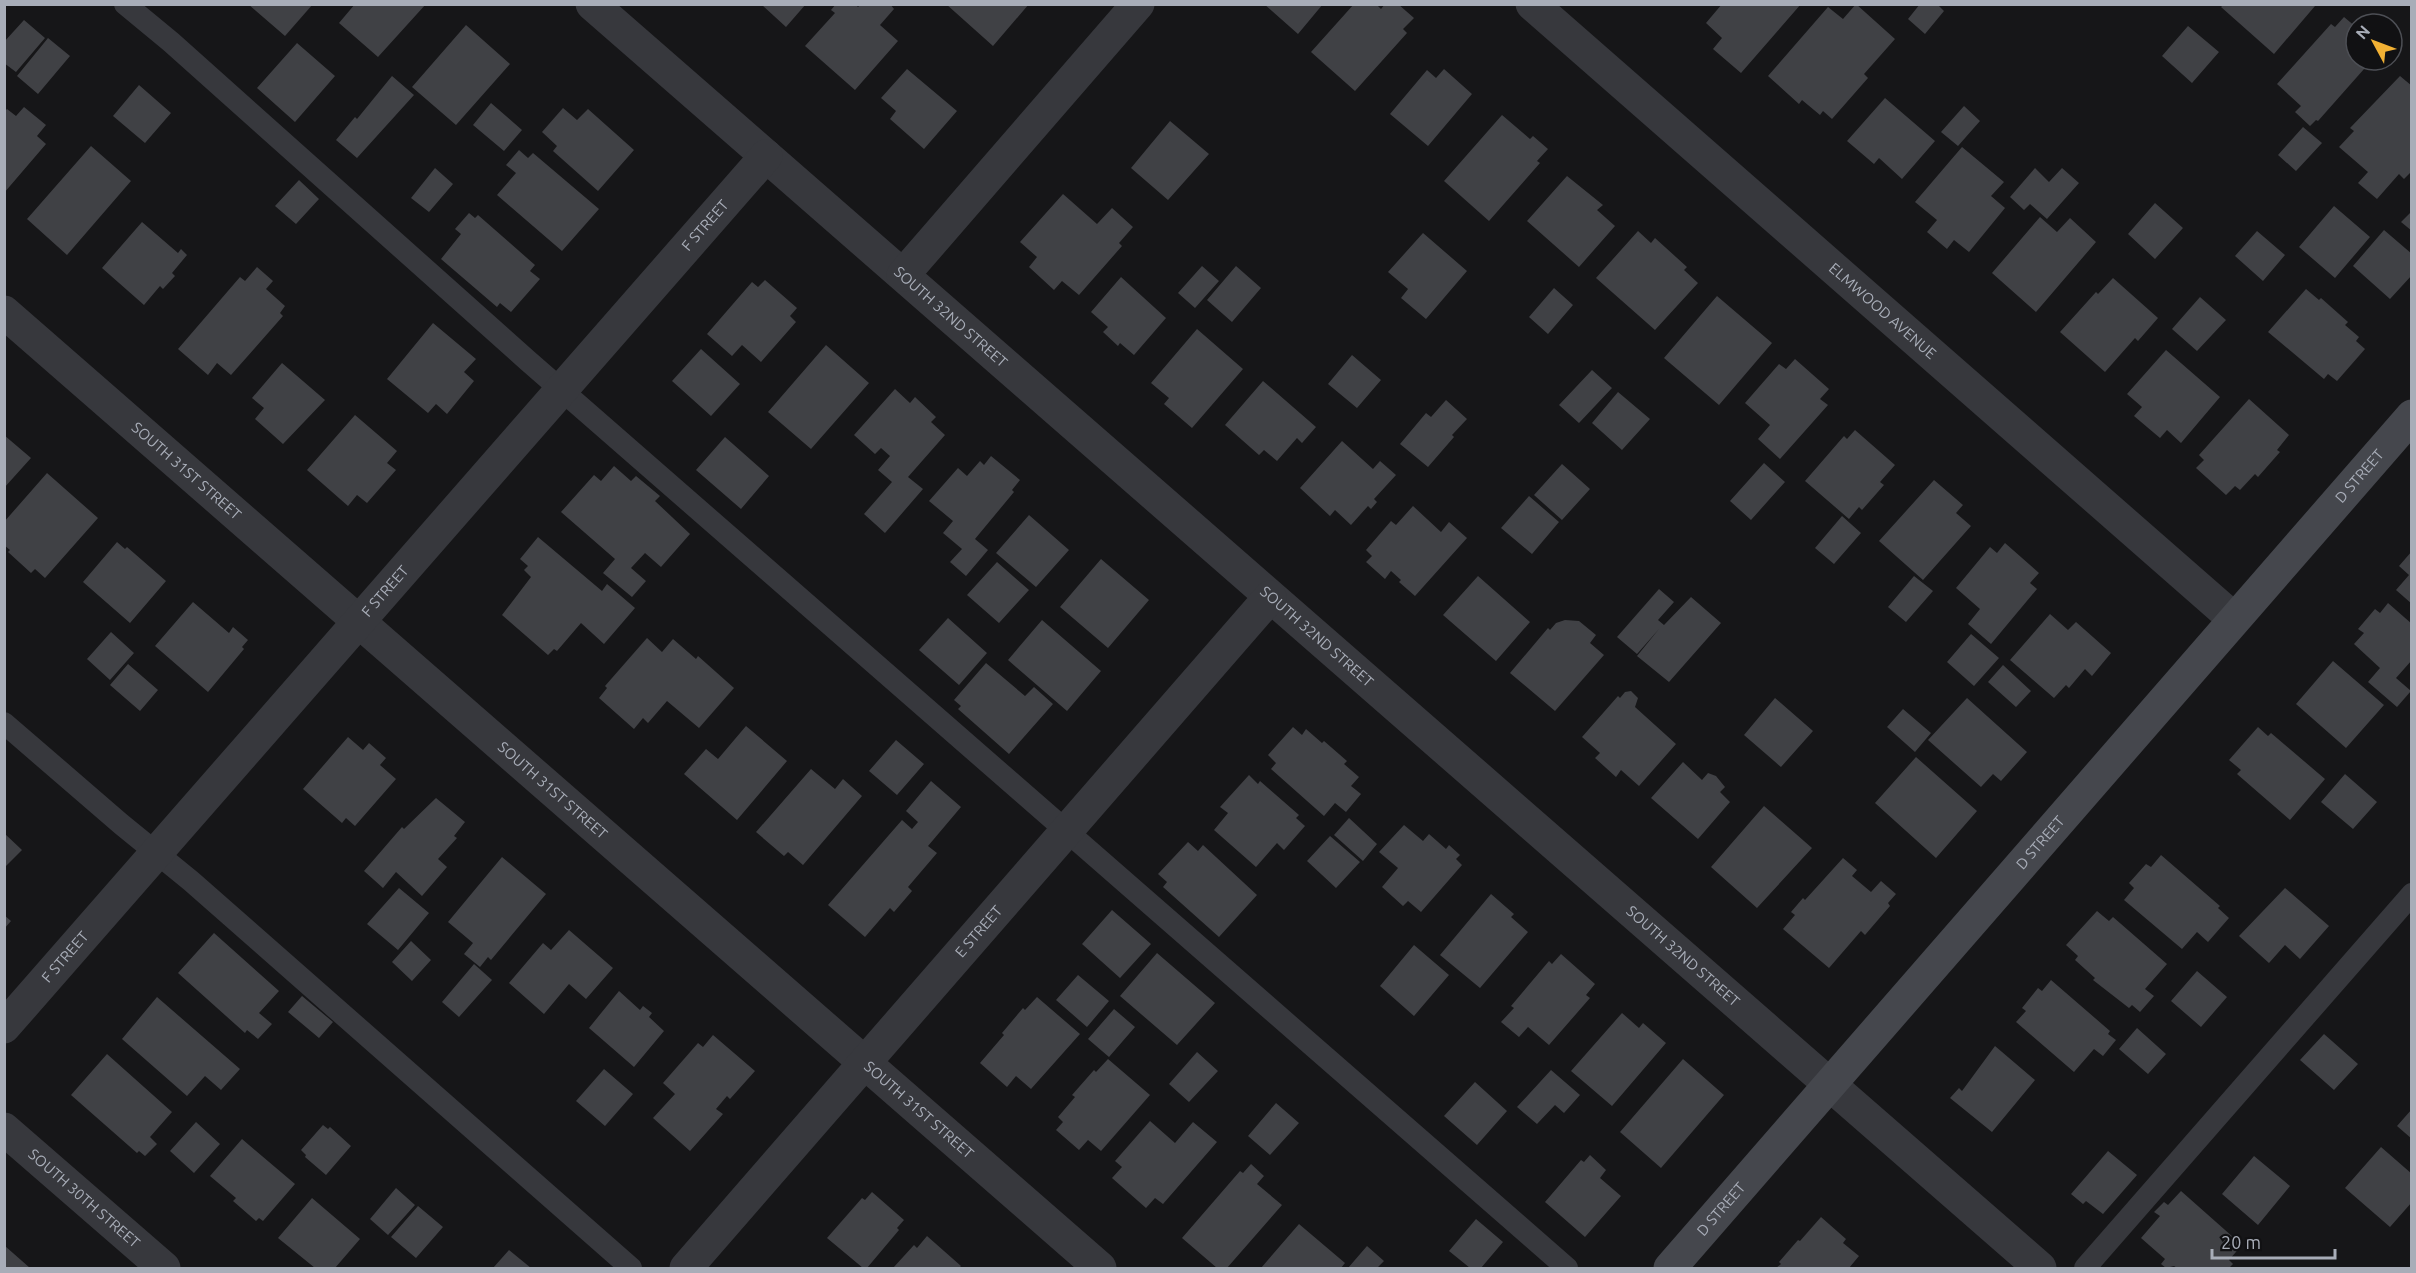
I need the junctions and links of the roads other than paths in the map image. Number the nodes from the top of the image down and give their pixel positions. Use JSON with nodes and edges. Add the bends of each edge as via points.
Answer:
{"nodes":[{"id":1,"x":125,"y":4,"type":"edge"},
{"id":2,"x":592,"y":4,"type":"edge"},
{"id":3,"x":1138,"y":4,"type":"edge"},
{"id":4,"x":1532,"y":4,"type":"edge"},
{"id":5,"x":766,"y":156,"type":"junction"},
{"id":6,"x":903,"y":275,"type":"junction"},
{"id":7,"x":4,"y":312,"type":"edge"},
{"id":8,"x":561,"y":388,"type":"junction"},
{"id":9,"x":2412,"y":416,"type":"edge"},
{"id":10,"x":1270,"y":597,"type":"junction"},
{"id":11,"x":2234,"y":619,"type":"junction"},
{"id":12,"x":359,"y":621,"type":"junction"},
{"id":13,"x":4,"y":723,"type":"edge"},
{"id":14,"x":1067,"y":831,"type":"junction"},
{"id":15,"x":157,"y":853,"type":"junction"},
{"id":16,"x":2412,"y":894,"type":"edge"},
{"id":17,"x":4,"y":1027,"type":"edge"},
{"id":18,"x":864,"y":1064,"type":"junction"},
{"id":19,"x":1830,"y":1086,"type":"junction"},
{"id":20,"x":4,"y":1129,"type":"edge"},
{"id":21,"x":164,"y":1269,"type":"edge"},
{"id":22,"x":631,"y":1269,"type":"edge"},
{"id":23,"x":686,"y":1269,"type":"edge"},
{"id":24,"x":1100,"y":1269,"type":"edge"},
{"id":25,"x":1568,"y":1269,"type":"edge"},
{"id":26,"x":1670,"y":1269,"type":"edge"},
{"id":27,"x":2040,"y":1269,"type":"edge"},
{"id":28,"x":2085,"y":1269,"type":"edge"}],
"edges":[{"from":1,"to":8,"type":"lane"},
{"from":2,"to":5,"type":"street","name":"SOUTH 32ND STREET"},
{"from":3,"to":6,"type":"street"},
{"from":4,"to":11,"type":"street","name":"ELMWOOD AVENUE"},
{"from":5,"to":6,"type":"street","name":"SOUTH 32ND STREET"},
{"from":5,"to":8,"type":"street","name":"F STREET"},
{"from":6,"to":10,"type":"street","name":"SOUTH 32ND STREET"},
{"from":7,"to":12,"type":"street","name":"SOUTH 31ST STREET"},
{"from":8,"to":12,"type":"street","name":"F STREET"},
{"from":8,"to":14,"type":"lane"},
{"from":9,"to":11,"type":"street","name":"D STREET"},
{"from":10,"to":14,"type":"street","name":"E STREET"},
{"from":10,"to":19,"type":"street","name":"SOUTH 32ND STREET"},
{"from":11,"to":19,"type":"street","name":"D STREET"},
{"from":12,"to":15,"type":"street","name":"F STREET"},
{"from":12,"to":18,"type":"street","name":"SOUTH 31ST STREET"},
{"from":13,"to":15,"type":"lane"},
{"from":14,"to":18,"type":"street","name":"E STREET"},
{"from":14,"to":25,"type":"lane"},
{"from":15,"to":17,"type":"street","name":"F STREET"},
{"from":15,"to":22,"type":"lane"},
{"from":16,"to":28,"type":"lane"},
{"from":18,"to":23,"type":"street","name":"E STREET"},
{"from":18,"to":24,"type":"street","name":"SOUTH 31ST STREET"},
{"from":19,"to":26,"type":"street","name":"D STREET"},
{"from":19,"to":27,"type":"street","name":"SOUTH 32ND STREET"},
{"from":20,"to":21,"type":"street","name":"SOUTH 30TH STREET"}]}
